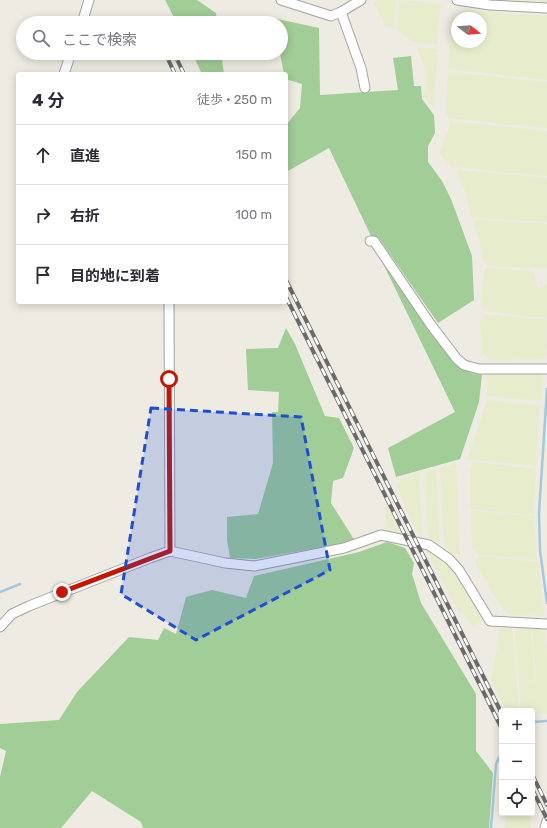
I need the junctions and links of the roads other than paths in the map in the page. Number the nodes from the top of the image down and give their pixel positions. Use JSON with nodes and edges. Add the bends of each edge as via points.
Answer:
{"nodes":[{"id":1,"x":89,"y":0,"type":"edge"},
{"id":2,"x":281,"y":0,"type":"edge"},
{"id":3,"x":361,"y":0,"type":"edge"},
{"id":4,"x":457,"y":0,"type":"edge"},
{"id":5,"x":547,"y":8,"type":"edge"},
{"id":6,"x":341,"y":12,"type":"junction"},
{"id":7,"x":84,"y":16,"type":"edge"},
{"id":8,"x":69,"y":60,"type":"edge"},
{"id":9,"x":65,"y":72,"type":"edge"},
{"id":10,"x":364,"y":88,"type":"dead end"},
{"id":11,"x":370,"y":241,"type":"dead end"},
{"id":12,"x":169,"y":304,"type":"edge"},
{"id":13,"x":547,"y":369,"type":"edge"},
{"id":14,"x":170,"y":551,"type":"junction"},
{"id":15,"x":547,"y":624,"type":"edge"},
{"id":16,"x":0,"y":627,"type":"edge"},
{"id":17,"x":547,"y":821,"type":"edge"},
{"id":18,"x":545,"y":828,"type":"edge"}],
"edges":[{"from":1,"to":7,"type":"street"},
{"from":2,"to":6,"type":"street","via":[[320,14],[331,16]]},
{"from":3,"to":6,"type":"street"},
{"from":4,"to":5,"type":"street","via":[[490,5]]},
{"from":6,"to":10,"type":"street","via":[[361,68]]},
{"from":8,"to":9,"type":"street"},
{"from":11,"to":13,"type":"street","via":[[374,242],[431,325],[464,365],[479,369]]},
{"from":12,"to":14,"type":"street"},
{"from":14,"to":15,"type":"street","via":[[225,563],[254,566],[344,548],[381,535],[429,546],[449,558],[490,621]]},
{"from":14,"to":16,"type":"street","via":[[28,606],[12,614]]},
{"from":17,"to":18,"type":"street"}]}
